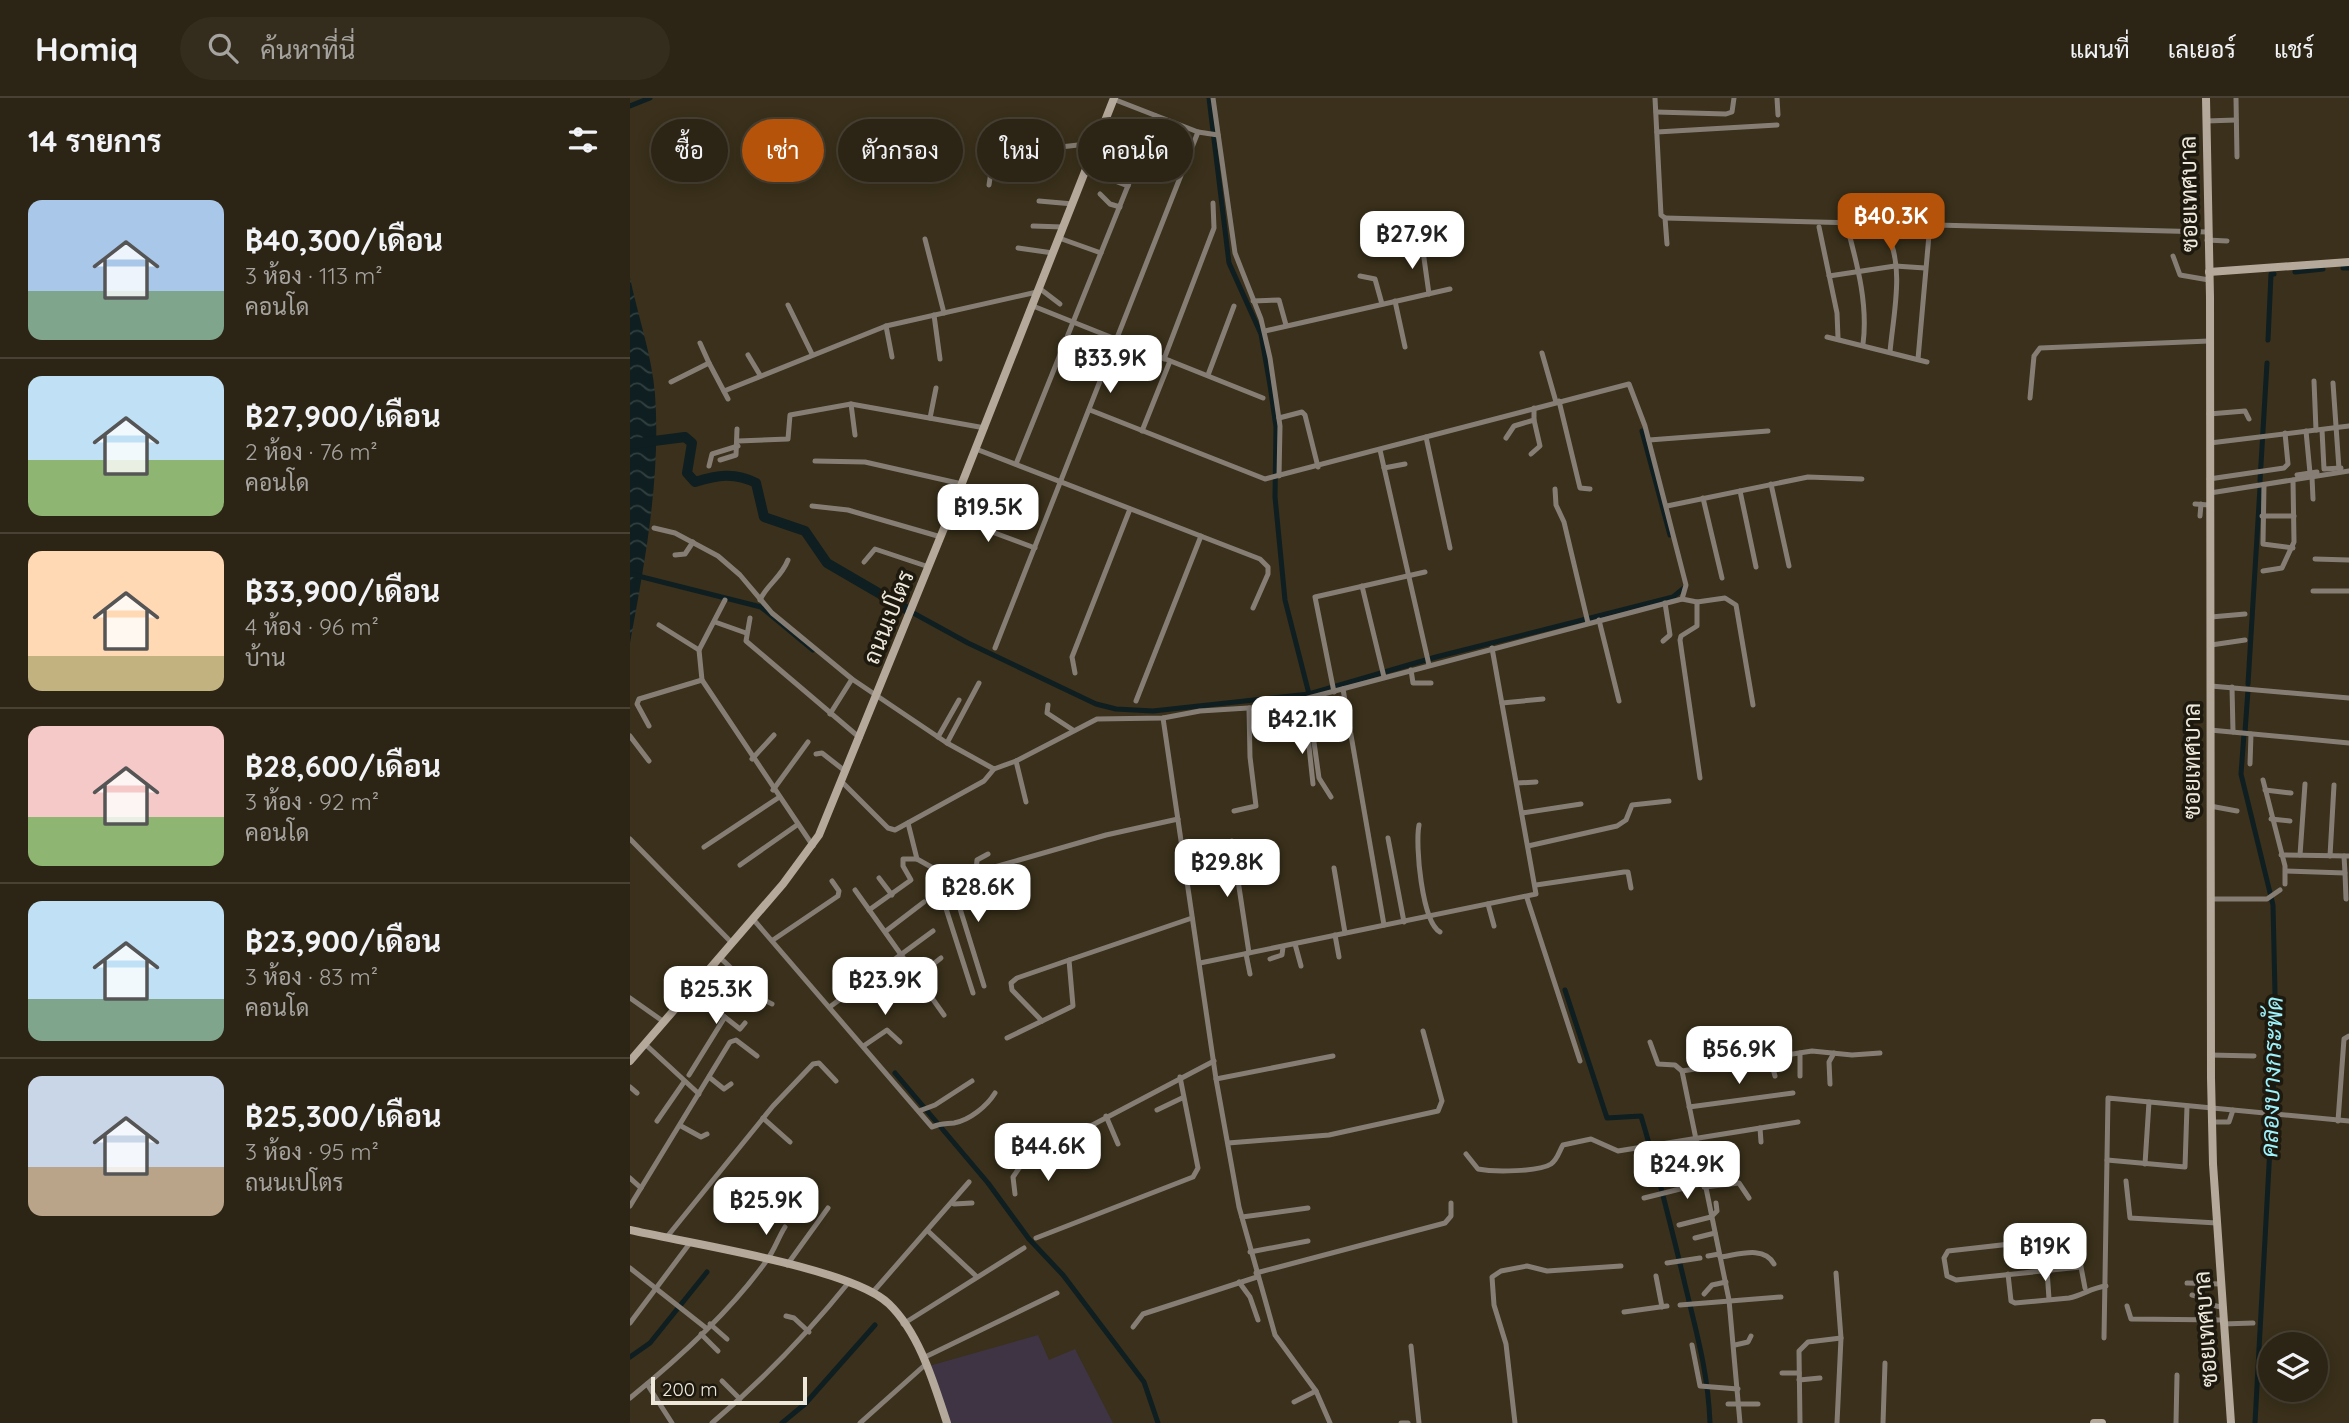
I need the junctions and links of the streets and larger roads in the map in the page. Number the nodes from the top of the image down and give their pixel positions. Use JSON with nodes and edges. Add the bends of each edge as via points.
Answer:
{"nodes":[{"id":1,"x":1213,"y":98,"type":"edge"},
{"id":2,"x":1655,"y":98,"type":"edge"},
{"id":3,"x":1734,"y":98,"type":"edge"},
{"id":4,"x":1777,"y":98,"type":"edge"},
{"id":5,"x":2206,"y":98,"type":"edge"},
{"id":6,"x":2236,"y":98,"type":"edge"},
{"id":7,"x":1114,"y":99,"type":"edge"},
{"id":8,"x":1656,"y":112,"type":"junction"},
{"id":9,"x":1778,"y":115,"type":"dead end"},
{"id":10,"x":1156,"y":116,"type":"junction"},
{"id":11,"x":1106,"y":119,"type":"edge"},
{"id":12,"x":2236,"y":120,"type":"junction"},
{"id":13,"x":2206,"y":121,"type":"junction"},
{"id":14,"x":1777,"y":125,"type":"dead end"},
{"id":15,"x":1198,"y":132,"type":"junction"},
{"id":16,"x":1657,"y":132,"type":"junction"},
{"id":17,"x":1213,"y":135,"type":"junction"},
{"id":18,"x":2237,"y":157,"type":"dead end"},
{"id":19,"x":990,"y":182,"type":"edge"},
{"id":20,"x":1081,"y":182,"type":"edge"},
{"id":21,"x":1118,"y":182,"type":"edge"},
{"id":22,"x":989,"y":185,"type":"dead end"},
{"id":23,"x":1128,"y":186,"type":"junction"},
{"id":24,"x":1100,"y":194,"type":"dead end"},
{"id":25,"x":1039,"y":201,"type":"dead end"},
{"id":26,"x":1213,"y":203,"type":"dead end"},
{"id":27,"x":1073,"y":204,"type":"junction"},
{"id":28,"x":1120,"y":207,"type":"junction"},
{"id":29,"x":1665,"y":218,"type":"junction"},
{"id":30,"x":1891,"y":223,"type":"junction"},
{"id":31,"x":1905,"y":224,"type":"junction"},
{"id":32,"x":1033,"y":226,"type":"dead end"},
{"id":33,"x":1063,"y":227,"type":"junction"},
{"id":34,"x":1819,"y":227,"type":"dead end"},
{"id":35,"x":1848,"y":230,"type":"dead end"},
{"id":36,"x":1929,"y":235,"type":"dead end"},
{"id":37,"x":2208,"y":236,"type":"junction"},
{"id":38,"x":1059,"y":237,"type":"junction"},
{"id":39,"x":925,"y":239,"type":"dead end"},
{"id":40,"x":2227,"y":240,"type":"dead end"},
{"id":41,"x":1892,"y":242,"type":"junction"},
{"id":42,"x":1422,"y":244,"type":"dead end"},
{"id":43,"x":1667,"y":244,"type":"dead end"},
{"id":44,"x":1018,"y":248,"type":"dead end"},
{"id":45,"x":1053,"y":253,"type":"junction"},
{"id":46,"x":1101,"y":253,"type":"junction"},
{"id":47,"x":2173,"y":256,"type":"dead end"},
{"id":48,"x":2349,"y":262,"type":"edge"},
{"id":49,"x":1895,"y":266,"type":"junction"},
{"id":50,"x":1925,"y":268,"type":"junction"},
{"id":51,"x":1859,"y":272,"type":"junction"},
{"id":52,"x":1360,"y":276,"type":"dead end"},
{"id":53,"x":1829,"y":276,"type":"junction"},
{"id":54,"x":2209,"y":276,"type":"junction"},
{"id":55,"x":1450,"y":289,"type":"dead end"},
{"id":56,"x":1038,"y":290,"type":"junction"},
{"id":57,"x":1429,"y":294,"type":"junction"},
{"id":58,"x":1052,"y":297,"type":"junction"},
{"id":59,"x":1253,"y":301,"type":"junction"},
{"id":60,"x":1395,"y":301,"type":"junction"},
{"id":61,"x":1060,"y":304,"type":"dead end"},
{"id":62,"x":1382,"y":304,"type":"junction"},
{"id":63,"x":788,"y":305,"type":"dead end"},
{"id":64,"x":1033,"y":306,"type":"junction"},
{"id":65,"x":1234,"y":306,"type":"dead end"},
{"id":66,"x":1047,"y":312,"type":"junction"},
{"id":67,"x":944,"y":313,"type":"junction"},
{"id":68,"x":934,"y":315,"type":"junction"},
{"id":69,"x":1074,"y":323,"type":"junction"},
{"id":70,"x":1286,"y":325,"type":"junction"},
{"id":71,"x":886,"y":326,"type":"junction"},
{"id":72,"x":1265,"y":331,"type":"junction"},
{"id":73,"x":1827,"y":337,"type":"dead end"},
{"id":74,"x":1838,"y":338,"type":"junction"},
{"id":75,"x":1118,"y":340,"type":"junction"},
{"id":76,"x":2209,"y":341,"type":"junction"},
{"id":77,"x":700,"y":342,"type":"dead end"},
{"id":78,"x":1863,"y":344,"type":"junction"},
{"id":79,"x":1405,"y":347,"type":"dead end"},
{"id":80,"x":1889,"y":352,"type":"junction"},
{"id":81,"x":1542,"y":353,"type":"dead end"},
{"id":82,"x":812,"y":354,"type":"junction"},
{"id":83,"x":748,"y":355,"type":"dead end"},
{"id":84,"x":892,"y":357,"type":"dead end"},
{"id":85,"x":940,"y":359,"type":"dead end"},
{"id":86,"x":1918,"y":359,"type":"junction"},
{"id":87,"x":1167,"y":360,"type":"junction"},
{"id":88,"x":1927,"y":362,"type":"dead end"},
{"id":89,"x":709,"y":363,"type":"junction"},
{"id":90,"x":760,"y":375,"type":"junction"},
{"id":91,"x":1208,"y":375,"type":"junction"},
{"id":92,"x":2314,"y":381,"type":"dead end"},
{"id":93,"x":671,"y":382,"type":"dead end"},
{"id":94,"x":2333,"y":383,"type":"dead end"},
{"id":95,"x":936,"y":388,"type":"dead end"},
{"id":96,"x":724,"y":391,"type":"junction"},
{"id":97,"x":1263,"y":398,"type":"dead end"},
{"id":98,"x":2030,"y":398,"type":"dead end"},
{"id":99,"x":728,"y":399,"type":"dead end"},
{"id":100,"x":1558,"y":402,"type":"junction"},
{"id":101,"x":850,"y":404,"type":"junction"},
{"id":102,"x":1534,"y":408,"type":"junction"},
{"id":103,"x":1090,"y":410,"type":"junction"},
{"id":104,"x":2209,"y":414,"type":"junction"},
{"id":105,"x":930,"y":418,"type":"junction"},
{"id":106,"x":1279,"y":418,"type":"junction"},
{"id":107,"x":2249,"y":419,"type":"dead end"},
{"id":108,"x":1534,"y":420,"type":"junction"},
{"id":109,"x":2349,"y":426,"type":"edge"},
{"id":110,"x":985,"y":428,"type":"junction"},
{"id":111,"x":2336,"y":428,"type":"junction"},
{"id":112,"x":737,"y":429,"type":"dead end"},
{"id":113,"x":2319,"y":430,"type":"junction"},
{"id":114,"x":1142,"y":431,"type":"junction"},
{"id":115,"x":1768,"y":431,"type":"dead end"},
{"id":116,"x":2306,"y":431,"type":"junction"},
{"id":117,"x":2285,"y":433,"type":"junction"},
{"id":118,"x":855,"y":435,"type":"dead end"},
{"id":119,"x":1426,"y":437,"type":"junction"},
{"id":120,"x":1506,"y":438,"type":"dead end"},
{"id":121,"x":1648,"y":440,"type":"junction"},
{"id":122,"x":738,"y":443,"type":"junction"},
{"id":123,"x":2209,"y":443,"type":"junction"},
{"id":124,"x":976,"y":449,"type":"junction"},
{"id":125,"x":1380,"y":450,"type":"junction"},
{"id":126,"x":1531,"y":454,"type":"dead end"},
{"id":127,"x":720,"y":460,"type":"dead end"},
{"id":128,"x":815,"y":461,"type":"dead end"},
{"id":129,"x":1016,"y":464,"type":"junction"},
{"id":130,"x":1405,"y":464,"type":"dead end"},
{"id":131,"x":709,"y":466,"type":"dead end"},
{"id":132,"x":1318,"y":467,"type":"junction"},
{"id":133,"x":1384,"y":468,"type":"junction"},
{"id":134,"x":2339,"y":469,"type":"junction"},
{"id":135,"x":2349,"y":469,"type":"edge"},
{"id":136,"x":2313,"y":474,"type":"junction"},
{"id":137,"x":1278,"y":477,"type":"junction"},
{"id":138,"x":2295,"y":478,"type":"junction"},
{"id":139,"x":1862,"y":479,"type":"dead end"},
{"id":140,"x":2208,"y":479,"type":"junction"},
{"id":141,"x":1062,"y":482,"type":"junction"},
{"id":142,"x":962,"y":484,"type":"junction"},
{"id":143,"x":1771,"y":484,"type":"junction"},
{"id":144,"x":2264,"y":485,"type":"junction"},
{"id":145,"x":1555,"y":489,"type":"dead end"},
{"id":146,"x":1590,"y":489,"type":"dead end"},
{"id":147,"x":1740,"y":491,"type":"junction"},
{"id":148,"x":2209,"y":493,"type":"junction"},
{"id":149,"x":1703,"y":499,"type":"junction"},
{"id":150,"x":2313,"y":499,"type":"dead end"},
{"id":151,"x":2202,"y":504,"type":"junction"},
{"id":152,"x":812,"y":506,"type":"dead end"},
{"id":153,"x":1667,"y":506,"type":"junction"},
{"id":154,"x":1130,"y":509,"type":"junction"},
{"id":155,"x":950,"y":516,"type":"junction"},
{"id":156,"x":2200,"y":516,"type":"dead end"},
{"id":157,"x":2262,"y":516,"type":"junction"},
{"id":158,"x":2294,"y":516,"type":"junction"},
{"id":159,"x":654,"y":528,"type":"dead end"},
{"id":160,"x":1201,"y":536,"type":"junction"},
{"id":161,"x":941,"y":537,"type":"junction"},
{"id":162,"x":693,"y":542,"type":"junction"},
{"id":163,"x":1035,"y":548,"type":"junction"},
{"id":164,"x":1450,"y":548,"type":"dead end"},
{"id":165,"x":2292,"y":548,"type":"junction"},
{"id":166,"x":675,"y":555,"type":"dead end"},
{"id":167,"x":2315,"y":559,"type":"dead end"},
{"id":168,"x":788,"y":560,"type":"dead end"},
{"id":169,"x":2349,"y":560,"type":"edge"},
{"id":170,"x":864,"y":562,"type":"dead end"},
{"id":171,"x":1789,"y":566,"type":"dead end"},
{"id":172,"x":1756,"y":567,"type":"dead end"},
{"id":173,"x":929,"y":568,"type":"junction"},
{"id":174,"x":2263,"y":571,"type":"dead end"},
{"id":175,"x":1425,"y":572,"type":"dead end"},
{"id":176,"x":1408,"y":576,"type":"junction"},
{"id":177,"x":1722,"y":578,"type":"dead end"},
{"id":178,"x":1362,"y":586,"type":"junction"},
{"id":179,"x":2313,"y":591,"type":"dead end"},
{"id":180,"x":2349,"y":591,"type":"edge"},
{"id":181,"x":1682,"y":599,"type":"junction"},
{"id":182,"x":725,"y":600,"type":"dead end"},
{"id":183,"x":760,"y":600,"type":"junction"},
{"id":184,"x":1697,"y":602,"type":"junction"},
{"id":185,"x":1665,"y":603,"type":"junction"},
{"id":186,"x":1253,"y":608,"type":"dead end"},
{"id":187,"x":2245,"y":614,"type":"dead end"},
{"id":188,"x":2211,"y":617,"type":"junction"},
{"id":189,"x":750,"y":618,"type":"dead end"},
{"id":190,"x":1587,"y":619,"type":"junction"},
{"id":191,"x":1600,"y":620,"type":"junction"},
{"id":192,"x":715,"y":622,"type":"junction"},
{"id":193,"x":659,"y":625,"type":"dead end"},
{"id":194,"x":746,"y":633,"type":"junction"},
{"id":195,"x":2245,"y":640,"type":"dead end"},
{"id":196,"x":1663,"y":641,"type":"dead end"},
{"id":197,"x":2211,"y":645,"type":"junction"},
{"id":198,"x":995,"y":648,"type":"dead end"},
{"id":199,"x":1492,"y":648,"type":"junction"},
{"id":200,"x":699,"y":650,"type":"junction"},
{"id":201,"x":1429,"y":665,"type":"junction"},
{"id":202,"x":1411,"y":670,"type":"junction"},
{"id":203,"x":1075,"y":673,"type":"dead end"},
{"id":204,"x":1384,"y":676,"type":"junction"},
{"id":205,"x":852,"y":679,"type":"junction"},
{"id":206,"x":702,"y":680,"type":"junction"},
{"id":207,"x":979,"y":682,"type":"dead end"},
{"id":208,"x":1431,"y":683,"type":"dead end"},
{"id":209,"x":2211,"y":686,"type":"junction"},
{"id":210,"x":2232,"y":687,"type":"junction"},
{"id":211,"x":1343,"y":689,"type":"junction"},
{"id":212,"x":1333,"y":690,"type":"junction"},
{"id":213,"x":877,"y":698,"type":"junction"},
{"id":214,"x":2349,"y":698,"type":"edge"},
{"id":215,"x":1543,"y":699,"type":"dead end"},
{"id":216,"x":959,"y":700,"type":"dead end"},
{"id":217,"x":1306,"y":700,"type":"junction"},
{"id":218,"x":1136,"y":701,"type":"dead end"},
{"id":219,"x":1619,"y":701,"type":"dead end"},
{"id":220,"x":1502,"y":703,"type":"junction"},
{"id":221,"x":637,"y":704,"type":"junction"},
{"id":222,"x":1048,"y":705,"type":"dead end"},
{"id":223,"x":1754,"y":705,"type":"dead end"},
{"id":224,"x":1249,"y":708,"type":"junction"},
{"id":225,"x":630,"y":710,"type":"edge"},
{"id":226,"x":830,"y":714,"type":"junction"},
{"id":227,"x":1163,"y":718,"type":"junction"},
{"id":228,"x":649,"y":726,"type":"dead end"},
{"id":229,"x":1073,"y":730,"type":"junction"},
{"id":230,"x":2210,"y":730,"type":"junction"},
{"id":231,"x":2233,"y":732,"type":"junction"},
{"id":232,"x":2251,"y":734,"type":"junction"},
{"id":233,"x":774,"y":735,"type":"dead end"},
{"id":234,"x":630,"y":736,"type":"edge"},
{"id":235,"x":939,"y":737,"type":"junction"},
{"id":236,"x":860,"y":738,"type":"junction"},
{"id":237,"x":808,"y":742,"type":"dead end"},
{"id":238,"x":947,"y":743,"type":"junction"},
{"id":239,"x":2349,"y":743,"type":"edge"},
{"id":240,"x":816,"y":754,"type":"dead end"},
{"id":241,"x":752,"y":758,"type":"junction"},
{"id":242,"x":649,"y":761,"type":"dead end"},
{"id":243,"x":1016,"y":761,"type":"junction"},
{"id":244,"x":2250,"y":764,"type":"dead end"},
{"id":245,"x":994,"y":768,"type":"junction"},
{"id":246,"x":846,"y":771,"type":"junction"},
{"id":247,"x":1700,"y":778,"type":"dead end"},
{"id":248,"x":2263,"y":780,"type":"dead end"},
{"id":249,"x":842,"y":782,"type":"junction"},
{"id":250,"x":1536,"y":782,"type":"dead end"},
{"id":251,"x":1517,"y":783,"type":"junction"},
{"id":252,"x":1313,"y":784,"type":"dead end"},
{"id":253,"x":2305,"y":784,"type":"dead end"},
{"id":254,"x":2333,"y":785,"type":"dead end"},
{"id":255,"x":773,"y":790,"type":"junction"},
{"id":256,"x":2265,"y":790,"type":"junction"},
{"id":257,"x":2291,"y":793,"type":"dead end"},
{"id":258,"x":1331,"y":797,"type":"dead end"},
{"id":259,"x":778,"y":798,"type":"junction"},
{"id":260,"x":1670,"y":801,"type":"dead end"},
{"id":261,"x":1026,"y":802,"type":"dead end"},
{"id":262,"x":1581,"y":804,"type":"dead end"},
{"id":263,"x":2210,"y":806,"type":"junction"},
{"id":264,"x":1234,"y":811,"type":"dead end"},
{"id":265,"x":2237,"y":811,"type":"dead end"},
{"id":266,"x":1522,"y":814,"type":"junction"},
{"id":267,"x":1178,"y":818,"type":"junction"},
{"id":268,"x":2271,"y":819,"type":"junction"},
{"id":269,"x":2290,"y":821,"type":"dead end"},
{"id":270,"x":908,"y":822,"type":"junction"},
{"id":271,"x":797,"y":825,"type":"junction"},
{"id":272,"x":1419,"y":825,"type":"dead end"},
{"id":273,"x":1388,"y":838,"type":"dead end"},
{"id":274,"x":630,"y":839,"type":"edge"},
{"id":275,"x":1232,"y":841,"type":"dead end"},
{"id":276,"x":813,"y":846,"type":"junction"},
{"id":277,"x":1528,"y":846,"type":"junction"},
{"id":278,"x":704,"y":847,"type":"dead end"},
{"id":279,"x":988,"y":853,"type":"dead end"},
{"id":280,"x":2281,"y":855,"type":"junction"},
{"id":281,"x":2300,"y":855,"type":"junction"},
{"id":282,"x":2330,"y":856,"type":"junction"},
{"id":283,"x":2347,"y":856,"type":"edge"},
{"id":284,"x":917,"y":859,"type":"junction"},
{"id":285,"x":740,"y":865,"type":"dead end"},
{"id":286,"x":933,"y":868,"type":"junction"},
{"id":287,"x":1334,"y":868,"type":"dead end"},
{"id":288,"x":948,"y":870,"type":"junction"},
{"id":289,"x":976,"y":871,"type":"junction"},
{"id":290,"x":2286,"y":871,"type":"junction"},
{"id":291,"x":2345,"y":873,"type":"junction"},
{"id":292,"x":879,"y":878,"type":"dead end"},
{"id":293,"x":832,"y":881,"type":"dead end"},
{"id":294,"x":2285,"y":884,"type":"dead end"},
{"id":295,"x":1536,"y":885,"type":"junction"},
{"id":296,"x":1632,"y":888,"type":"dead end"},
{"id":297,"x":855,"y":890,"type":"dead end"},
{"id":298,"x":2280,"y":890,"type":"dead end"},
{"id":299,"x":892,"y":895,"type":"junction"},
{"id":300,"x":1532,"y":896,"type":"junction"},
{"id":301,"x":2211,"y":899,"type":"junction"},
{"id":302,"x":2346,"y":899,"type":"dead end"},
{"id":303,"x":924,"y":902,"type":"dead end"},
{"id":304,"x":1488,"y":904,"type":"junction"},
{"id":305,"x":869,"y":910,"type":"junction"},
{"id":306,"x":1428,"y":917,"type":"junction"},
{"id":307,"x":1192,"y":918,"type":"junction"},
{"id":308,"x":753,"y":919,"type":"junction"},
{"id":309,"x":1404,"y":922,"type":"junction"},
{"id":310,"x":1384,"y":925,"type":"junction"},
{"id":311,"x":1494,"y":926,"type":"dead end"},
{"id":312,"x":886,"y":931,"type":"junction"},
{"id":313,"x":933,"y":931,"type":"dead end"},
{"id":314,"x":1440,"y":932,"type":"dead end"},
{"id":315,"x":1345,"y":933,"type":"junction"},
{"id":316,"x":1335,"y":935,"type":"junction"},
{"id":317,"x":774,"y":940,"type":"junction"},
{"id":318,"x":732,"y":943,"type":"junction"},
{"id":319,"x":1295,"y":944,"type":"junction"},
{"id":320,"x":1283,"y":947,"type":"junction"},
{"id":321,"x":901,"y":954,"type":"junction"},
{"id":322,"x":1248,"y":954,"type":"junction"},
{"id":323,"x":1339,"y":957,"type":"dead end"},
{"id":324,"x":720,"y":958,"type":"junction"},
{"id":325,"x":942,"y":958,"type":"dead end"},
{"id":326,"x":1270,"y":959,"type":"dead end"},
{"id":327,"x":1069,"y":960,"type":"junction"},
{"id":328,"x":1199,"y":964,"type":"junction"},
{"id":329,"x":1301,"y":966,"type":"dead end"},
{"id":330,"x":1250,"y":974,"type":"dead end"},
{"id":331,"x":918,"y":976,"type":"junction"},
{"id":332,"x":984,"y":986,"type":"dead end"},
{"id":333,"x":695,"y":993,"type":"junction"},
{"id":334,"x":973,"y":993,"type":"dead end"},
{"id":335,"x":630,"y":998,"type":"edge"},
{"id":336,"x":772,"y":1004,"type":"dead end"},
{"id":337,"x":831,"y":1006,"type":"junction"},
{"id":338,"x":944,"y":1015,"type":"dead end"},
{"id":339,"x":725,"y":1017,"type":"junction"},
{"id":340,"x":1042,"y":1021,"type":"junction"},
{"id":341,"x":664,"y":1022,"type":"junction"},
{"id":342,"x":745,"y":1023,"type":"dead end"},
{"id":343,"x":1423,"y":1031,"type":"dead end"},
{"id":344,"x":2349,"y":1036,"type":"edge"},
{"id":345,"x":1007,"y":1038,"type":"dead end"},
{"id":346,"x":901,"y":1042,"type":"dead end"},
{"id":347,"x":1650,"y":1042,"type":"dead end"},
{"id":348,"x":645,"y":1044,"type":"junction"},
{"id":349,"x":865,"y":1045,"type":"junction"},
{"id":350,"x":1800,"y":1053,"type":"junction"},
{"id":351,"x":1833,"y":1053,"type":"junction"},
{"id":352,"x":1880,"y":1053,"type":"dead end"},
{"id":353,"x":2210,"y":1055,"type":"junction"},
{"id":354,"x":757,"y":1056,"type":"dead end"},
{"id":355,"x":1333,"y":1056,"type":"dead end"},
{"id":356,"x":2254,"y":1056,"type":"dead end"},
{"id":357,"x":1770,"y":1058,"type":"junction"},
{"id":358,"x":630,"y":1061,"type":"edge"},
{"id":359,"x":1214,"y":1061,"type":"junction"},
{"id":360,"x":1580,"y":1061,"type":"dead end"},
{"id":361,"x":1682,"y":1071,"type":"junction"},
{"id":362,"x":690,"y":1075,"type":"dead end"},
{"id":363,"x":1775,"y":1076,"type":"dead end"},
{"id":364,"x":1800,"y":1076,"type":"dead end"},
{"id":365,"x":709,"y":1077,"type":"junction"},
{"id":366,"x":1180,"y":1077,"type":"junction"},
{"id":367,"x":1216,"y":1079,"type":"junction"},
{"id":368,"x":836,"y":1081,"type":"dead end"},
{"id":369,"x":972,"y":1081,"type":"dead end"},
{"id":370,"x":684,"y":1082,"type":"junction"},
{"id":371,"x":731,"y":1084,"type":"dead end"},
{"id":372,"x":1830,"y":1084,"type":"dead end"},
{"id":373,"x":630,"y":1087,"type":"edge"},
{"id":374,"x":637,"y":1093,"type":"dead end"},
{"id":375,"x":995,"y":1093,"type":"dead end"},
{"id":376,"x":1793,"y":1093,"type":"dead end"},
{"id":377,"x":699,"y":1094,"type":"junction"},
{"id":378,"x":1182,"y":1098,"type":"junction"},
{"id":379,"x":2149,"y":1102,"type":"junction"},
{"id":380,"x":2188,"y":1106,"type":"junction"},
{"id":381,"x":1689,"y":1108,"type":"junction"},
{"id":382,"x":2211,"y":1108,"type":"junction"},
{"id":383,"x":920,"y":1110,"type":"junction"},
{"id":384,"x":1157,"y":1110,"type":"dead end"},
{"id":385,"x":2233,"y":1110,"type":"junction"},
{"id":386,"x":1106,"y":1116,"type":"junction"},
{"id":387,"x":763,"y":1118,"type":"junction"},
{"id":388,"x":657,"y":1121,"type":"dead end"},
{"id":389,"x":2338,"y":1121,"type":"junction"},
{"id":390,"x":2349,"y":1121,"type":"edge"},
{"id":391,"x":1798,"y":1122,"type":"dead end"},
{"id":392,"x":2211,"y":1122,"type":"junction"},
{"id":393,"x":681,"y":1126,"type":"junction"},
{"id":394,"x":1760,"y":1128,"type":"junction"},
{"id":395,"x":707,"y":1134,"type":"dead end"},
{"id":396,"x":1694,"y":1137,"type":"junction"},
{"id":397,"x":790,"y":1142,"type":"dead end"},
{"id":398,"x":1761,"y":1142,"type":"dead end"},
{"id":399,"x":1228,"y":1143,"type":"junction"},
{"id":400,"x":1118,"y":1144,"type":"dead end"},
{"id":401,"x":1466,"y":1154,"type":"dead end"},
{"id":402,"x":1035,"y":1158,"type":"junction"},
{"id":403,"x":2107,"y":1160,"type":"junction"},
{"id":404,"x":1071,"y":1162,"type":"dead end"},
{"id":405,"x":2145,"y":1164,"type":"junction"},
{"id":406,"x":630,"y":1178,"type":"edge"},
{"id":407,"x":2126,"y":1181,"type":"dead end"},
{"id":408,"x":969,"y":1182,"type":"dead end"},
{"id":409,"x":1704,"y":1185,"type":"junction"},
{"id":410,"x":641,"y":1188,"type":"junction"},
{"id":411,"x":1015,"y":1194,"type":"dead end"},
{"id":412,"x":1644,"y":1198,"type":"dead end"},
{"id":413,"x":1749,"y":1198,"type":"dead end"},
{"id":414,"x":972,"y":1203,"type":"dead end"},
{"id":415,"x":1451,"y":1203,"type":"dead end"},
{"id":416,"x":1716,"y":1203,"type":"dead end"},
{"id":417,"x":630,"y":1206,"type":"edge"},
{"id":418,"x":951,"y":1206,"type":"junction"},
{"id":419,"x":828,"y":1208,"type":"dead end"},
{"id":420,"x":1308,"y":1208,"type":"dead end"},
{"id":421,"x":1242,"y":1217,"type":"junction"},
{"id":422,"x":1711,"y":1217,"type":"junction"},
{"id":423,"x":2217,"y":1223,"type":"junction"},
{"id":424,"x":1679,"y":1226,"type":"dead end"},
{"id":425,"x":785,"y":1227,"type":"dead end"},
{"id":426,"x":630,"y":1230,"type":"edge"},
{"id":427,"x":929,"y":1232,"type":"junction"},
{"id":428,"x":1715,"y":1233,"type":"junction"},
{"id":429,"x":666,"y":1238,"type":"junction"},
{"id":430,"x":1037,"y":1238,"type":"dead end"},
{"id":431,"x":1695,"y":1238,"type":"dead end"},
{"id":432,"x":2045,"y":1240,"type":"junction"},
{"id":433,"x":1308,"y":1241,"type":"dead end"},
{"id":434,"x":690,"y":1243,"type":"junction"},
{"id":435,"x":1024,"y":1248,"type":"dead end"},
{"id":436,"x":1250,"y":1252,"type":"junction"},
{"id":437,"x":1708,"y":1256,"type":"dead end"},
{"id":438,"x":1720,"y":1256,"type":"junction"},
{"id":439,"x":1700,"y":1258,"type":"dead end"},
{"id":440,"x":766,"y":1261,"type":"junction"},
{"id":441,"x":1667,"y":1263,"type":"dead end"},
{"id":442,"x":1774,"y":1264,"type":"dead end"},
{"id":443,"x":787,"y":1265,"type":"junction"},
{"id":444,"x":1621,"y":1266,"type":"dead end"},
{"id":445,"x":2081,"y":1267,"type":"junction"},
{"id":446,"x":630,"y":1268,"type":"edge"},
{"id":447,"x":2048,"y":1270,"type":"junction"},
{"id":448,"x":1836,"y":1273,"type":"dead end"},
{"id":449,"x":2008,"y":1274,"type":"junction"},
{"id":450,"x":1256,"y":1275,"type":"junction"},
{"id":451,"x":976,"y":1276,"type":"junction"},
{"id":452,"x":1656,"y":1276,"type":"dead end"},
{"id":453,"x":849,"y":1282,"type":"junction"},
{"id":454,"x":1239,"y":1282,"type":"junction"},
{"id":455,"x":1726,"y":1282,"type":"junction"},
{"id":456,"x":2187,"y":1283,"type":"dead end"},
{"id":457,"x":2221,"y":1284,"type":"junction"},
{"id":458,"x":2106,"y":1286,"type":"junction"},
{"id":459,"x":657,"y":1289,"type":"junction"},
{"id":460,"x":2085,"y":1289,"type":"junction"},
{"id":461,"x":873,"y":1292,"type":"junction"},
{"id":462,"x":1057,"y":1293,"type":"dead end"},
{"id":463,"x":1704,"y":1294,"type":"dead end"},
{"id":464,"x":2192,"y":1295,"type":"dead end"},
{"id":465,"x":1781,"y":1297,"type":"dead end"},
{"id":466,"x":1729,"y":1300,"type":"junction"},
{"id":467,"x":2049,"y":1300,"type":"junction"},
{"id":468,"x":1685,"y":1304,"type":"dead end"},
{"id":469,"x":2127,"y":1306,"type":"dead end"},
{"id":470,"x":2222,"y":1307,"type":"junction"},
{"id":471,"x":1624,"y":1311,"type":"dead end"},
{"id":472,"x":786,"y":1316,"type":"dead end"},
{"id":473,"x":1258,"y":1320,"type":"dead end"},
{"id":474,"x":2223,"y":1322,"type":"junction"},
{"id":475,"x":630,"y":1323,"type":"edge"},
{"id":476,"x":2253,"y":1323,"type":"dead end"},
{"id":477,"x":903,"y":1324,"type":"junction"},
{"id":478,"x":708,"y":1326,"type":"junction"},
{"id":479,"x":1133,"y":1328,"type":"dead end"},
{"id":480,"x":809,"y":1332,"type":"junction"},
{"id":481,"x":701,"y":1334,"type":"junction"},
{"id":482,"x":1751,"y":1336,"type":"dead end"},
{"id":483,"x":1841,"y":1338,"type":"junction"},
{"id":484,"x":2104,"y":1338,"type":"dead end"},
{"id":485,"x":727,"y":1339,"type":"dead end"},
{"id":486,"x":1692,"y":1345,"type":"dead end"},
{"id":487,"x":1735,"y":1345,"type":"junction"},
{"id":488,"x":1410,"y":1346,"type":"dead end"},
{"id":489,"x":718,"y":1351,"type":"dead end"},
{"id":490,"x":924,"y":1361,"type":"junction"},
{"id":491,"x":1885,"y":1363,"type":"dead end"},
{"id":492,"x":1782,"y":1373,"type":"dead end"},
{"id":493,"x":2177,"y":1375,"type":"dead end"},
{"id":494,"x":1799,"y":1376,"type":"junction"},
{"id":495,"x":1820,"y":1378,"type":"dead end"},
{"id":496,"x":722,"y":1381,"type":"dead end"},
{"id":497,"x":647,"y":1384,"type":"junction"},
{"id":498,"x":1738,"y":1389,"type":"junction"},
{"id":499,"x":1316,"y":1391,"type":"junction"},
{"id":500,"x":630,"y":1398,"type":"edge"},
{"id":501,"x":740,"y":1399,"type":"junction"},
{"id":502,"x":1294,"y":1402,"type":"dead end"},
{"id":503,"x":1728,"y":1404,"type":"dead end"},
{"id":504,"x":1758,"y":1404,"type":"dead end"},
{"id":505,"x":1739,"y":1405,"type":"junction"},
{"id":506,"x":672,"y":1423,"type":"edge"},
{"id":507,"x":712,"y":1423,"type":"edge"},
{"id":508,"x":860,"y":1423,"type":"edge"},
{"id":509,"x":947,"y":1423,"type":"edge"},
{"id":510,"x":1330,"y":1423,"type":"edge"},
{"id":511,"x":1401,"y":1423,"type":"edge"},
{"id":512,"x":1408,"y":1423,"type":"edge"},
{"id":513,"x":1419,"y":1423,"type":"edge"},
{"id":514,"x":1515,"y":1423,"type":"edge"},
{"id":515,"x":1740,"y":1423,"type":"edge"},
{"id":516,"x":1800,"y":1423,"type":"edge"},
{"id":517,"x":1837,"y":1423,"type":"edge"},
{"id":518,"x":1883,"y":1423,"type":"edge"},
{"id":519,"x":2094,"y":1423,"type":"edge"},
{"id":520,"x":2102,"y":1423,"type":"edge"},
{"id":521,"x":2175,"y":1423,"type":"edge"},
{"id":522,"x":2231,"y":1423,"type":"edge"}],
"edges":[{"from":1,"to":17,"type":"street"},
{"from":2,"to":8,"type":"street"},
{"from":3,"to":8,"type":"street","via":[[1733,110],[1726,114]]},
{"from":4,"to":9,"type":"street"},
{"from":5,"to":13,"type":"street","name":"ซอยเทศบาล"},
{"from":6,"to":12,"type":"street"},
{"from":7,"to":10,"type":"street"},
{"from":7,"to":11,"type":"street","name":"ถนนเปโตร"},
{"from":8,"to":16,"type":"street"},
{"from":10,"to":15,"type":"street"},
{"from":10,"to":23,"type":"street"},
{"from":12,"to":13,"type":"street"},
{"from":12,"to":18,"type":"street"},
{"from":13,"to":37,"type":"street","name":"ซอยเทศบาล"},
{"from":14,"to":16,"type":"street"},
{"from":15,"to":17,"type":"street"},
{"from":15,"to":75,"type":"street"},
{"from":16,"to":29,"type":"street","via":[[1661,215]]},
{"from":17,"to":59,"type":"street","via":[[1235,253]]},
{"from":19,"to":22,"type":"street"},
{"from":20,"to":27,"type":"street","name":"ถนนเปโตร"},
{"from":21,"to":23,"type":"street"},
{"from":23,"to":28,"type":"street"},
{"from":24,"to":28,"type":"street"},
{"from":25,"to":27,"type":"street"},
{"from":26,"to":87,"type":"street","via":[[1214,228]]},
{"from":27,"to":33,"type":"street","name":"ถนนเปโตร"},
{"from":28,"to":46,"type":"street"},
{"from":29,"to":30,"type":"street"},
{"from":29,"to":43,"type":"street"},
{"from":30,"to":31,"type":"street"},
{"from":30,"to":41,"type":"street","via":[[1887,234]]},
{"from":31,"to":37,"type":"street"},
{"from":31,"to":41,"type":"street"},
{"from":32,"to":33,"type":"street"},
{"from":33,"to":38,"type":"street","name":"ถนนเปโตร"},
{"from":34,"to":53,"type":"street"},
{"from":35,"to":51,"type":"street"},
{"from":36,"to":50,"type":"street"},
{"from":37,"to":40,"type":"street"},
{"from":37,"to":54,"type":"street","name":"ซอยเทศบาล"},
{"from":38,"to":45,"type":"street","name":"ถนนเปโตร"},
{"from":38,"to":46,"type":"street"},
{"from":39,"to":67,"type":"street"},
{"from":41,"to":49,"type":"street"},
{"from":42,"to":57,"type":"street"},
{"from":44,"to":45,"type":"street"},
{"from":45,"to":56,"type":"street","name":"ถนนเปโตร"},
{"from":46,"to":69,"type":"street"},
{"from":47,"to":54,"type":"street","via":[[2180,275]]},
{"from":48,"to":54,"type":"street"},
{"from":49,"to":50,"type":"street"},
{"from":49,"to":51,"type":"street"},
{"from":49,"to":80,"type":"street"},
{"from":50,"to":86,"type":"street"},
{"from":51,"to":53,"type":"street"},
{"from":51,"to":78,"type":"street"},
{"from":52,"to":62,"type":"street","via":[[1375,279]]},
{"from":53,"to":74,"type":"street"},
{"from":54,"to":76,"type":"street","name":"ซอยเทศบาล"},
{"from":55,"to":57,"type":"street"},
{"from":56,"to":58,"type":"street"},
{"from":56,"to":64,"type":"street","name":"ถนนเปโตร"},
{"from":56,"to":67,"type":"street"},
{"from":57,"to":60,"type":"street"},
{"from":58,"to":61,"type":"street"},
{"from":58,"to":66,"type":"street"},
{"from":59,"to":70,"type":"street","via":[[1279,300]]},
{"from":59,"to":72,"type":"street"},
{"from":60,"to":62,"type":"street"},
{"from":60,"to":79,"type":"street"},
{"from":62,"to":70,"type":"street"},
{"from":63,"to":82,"type":"street"},
{"from":64,"to":66,"type":"street"},
{"from":64,"to":110,"type":"street","name":"ถนนเปโตร"},
{"from":65,"to":91,"type":"street"},
{"from":66,"to":69,"type":"street"},
{"from":67,"to":68,"type":"street"},
{"from":68,"to":71,"type":"street"},
{"from":68,"to":85,"type":"street"},
{"from":69,"to":75,"type":"street"},
{"from":69,"to":129,"type":"street"},
{"from":70,"to":72,"type":"street"},
{"from":71,"to":82,"type":"street"},
{"from":71,"to":84,"type":"street"},
{"from":72,"to":106,"type":"street"},
{"from":73,"to":74,"type":"street"},
{"from":74,"to":78,"type":"street"},
{"from":75,"to":87,"type":"street"},
{"from":75,"to":103,"type":"street"},
{"from":76,"to":98,"type":"street","via":[[2040,348],[2034,356]]},
{"from":76,"to":104,"type":"street","name":"ซอยเทศบาล"},
{"from":77,"to":89,"type":"street"},
{"from":78,"to":80,"type":"street"},
{"from":80,"to":86,"type":"street"},
{"from":81,"to":100,"type":"street"},
{"from":82,"to":90,"type":"street"},
{"from":83,"to":90,"type":"street"},
{"from":86,"to":88,"type":"street"},
{"from":87,"to":91,"type":"street"},
{"from":87,"to":114,"type":"street"},
{"from":89,"to":93,"type":"street"},
{"from":89,"to":96,"type":"street"},
{"from":90,"to":96,"type":"street"},
{"from":91,"to":97,"type":"street"},
{"from":92,"to":113,"type":"street"},
{"from":94,"to":111,"type":"street"},
{"from":95,"to":105,"type":"street"},
{"from":96,"to":99,"type":"street"},
{"from":100,"to":102,"type":"street"},
{"from":100,"to":121,"type":"street","via":[[1629,384]]},
{"from":100,"to":146,"type":"street","via":[[1580,488]]},
{"from":101,"to":105,"type":"street"},
{"from":101,"to":118,"type":"street"},
{"from":101,"to":122,"type":"street","via":[[790,415],[788,439]]},
{"from":102,"to":108,"type":"street"},
{"from":102,"to":119,"type":"street"},
{"from":103,"to":114,"type":"street"},
{"from":103,"to":141,"type":"street"},
{"from":104,"to":107,"type":"street","via":[[2245,411]]},
{"from":104,"to":123,"type":"street","name":"ซอยเทศบาล"},
{"from":105,"to":110,"type":"street"},
{"from":106,"to":132,"type":"street","via":[[1305,415]]},
{"from":106,"to":137,"type":"street"},
{"from":108,"to":120,"type":"street","via":[[1514,426]]},
{"from":108,"to":126,"type":"street","via":[[1540,446]]},
{"from":109,"to":111,"type":"street"},
{"from":110,"to":124,"type":"street","name":"ถนนเปโตร"},
{"from":111,"to":113,"type":"street"},
{"from":111,"to":134,"type":"street"},
{"from":112,"to":122,"type":"street"},
{"from":113,"to":116,"type":"street"},
{"from":113,"to":134,"type":"street","via":[[2325,469]]},
{"from":114,"to":137,"type":"street","via":[[1265,478]]},
{"from":115,"to":121,"type":"street"},
{"from":116,"to":117,"type":"street"},
{"from":116,"to":136,"type":"street"},
{"from":117,"to":123,"type":"street"},
{"from":117,"to":140,"type":"street","via":[[2287,466]]},
{"from":119,"to":125,"type":"street"},
{"from":119,"to":164,"type":"street"},
{"from":121,"to":153,"type":"street"},
{"from":122,"to":127,"type":"street","via":[[736,455]]},
{"from":122,"to":131,"type":"street","via":[[712,454]]},
{"from":123,"to":140,"type":"street","name":"ซอยเทศบาล"},
{"from":124,"to":129,"type":"street"},
{"from":124,"to":142,"type":"street","name":"ถนนเปโตร"},
{"from":125,"to":132,"type":"street"},
{"from":125,"to":133,"type":"street"},
{"from":128,"to":142,"type":"street","via":[[865,462]]},
{"from":129,"to":141,"type":"street"},
{"from":130,"to":133,"type":"street"},
{"from":132,"to":137,"type":"street"},
{"from":133,"to":176,"type":"street"},
{"from":134,"to":135,"type":"street"},
{"from":135,"to":136,"type":"street"},
{"from":136,"to":138,"type":"street"},
{"from":136,"to":150,"type":"street"},
{"from":138,"to":144,"type":"street"},
{"from":138,"to":158,"type":"street"},
{"from":139,"to":143,"type":"street","via":[[1808,477]]},
{"from":140,"to":148,"type":"street","name":"ซอยเทศบาล"},
{"from":141,"to":154,"type":"street"},
{"from":141,"to":163,"type":"street"},
{"from":142,"to":155,"type":"street","name":"ถนนเปโตร"},
{"from":143,"to":147,"type":"street"},
{"from":143,"to":171,"type":"street"},
{"from":144,"to":148,"type":"street"},
{"from":144,"to":157,"type":"street"},
{"from":145,"to":190,"type":"street"},
{"from":147,"to":149,"type":"street"},
{"from":147,"to":172,"type":"street"},
{"from":148,"to":151,"type":"street","name":"ซอยเทศบาล"},
{"from":149,"to":153,"type":"street"},
{"from":149,"to":177,"type":"street"},
{"from":151,"to":156,"type":"street"},
{"from":151,"to":188,"type":"street","name":"ซอยเทศบาล"},
{"from":152,"to":161,"type":"street","via":[[848,510]]},
{"from":153,"to":181,"type":"street","via":[[1686,585]]},
{"from":154,"to":160,"type":"street"},
{"from":154,"to":203,"type":"street","via":[[1072,657]]},
{"from":155,"to":161,"type":"street","name":"ถนนเปโตร"},
{"from":155,"to":163,"type":"street"},
{"from":157,"to":158,"type":"street"},
{"from":157,"to":165,"type":"street","via":[[2263,544]]},
{"from":158,"to":165,"type":"street"},
{"from":159,"to":162,"type":"street"},
{"from":160,"to":186,"type":"street","via":[[1266,564],[1268,575]]},
{"from":160,"to":218,"type":"street"},
{"from":161,"to":173,"type":"street","name":"ถนนเปโตร"},
{"from":162,"to":166,"type":"street","via":[[685,554]]},
{"from":162,"to":183,"type":"street","via":[[731,567]]},
{"from":163,"to":198,"type":"street"},
{"from":165,"to":174,"type":"street","via":[[2282,568]]},
{"from":167,"to":169,"type":"street"},
{"from":168,"to":183,"type":"street"},
{"from":170,"to":173,"type":"street","via":[[875,549]]},
{"from":173,"to":213,"type":"street","name":"ถนนเปโตร"},
{"from":175,"to":176,"type":"street"},
{"from":176,"to":178,"type":"street"},
{"from":176,"to":201,"type":"street"},
{"from":178,"to":204,"type":"street"},
{"from":178,"to":212,"type":"street","via":[[1314,599]]},
{"from":179,"to":180,"type":"street"},
{"from":181,"to":184,"type":"street"},
{"from":181,"to":185,"type":"street"},
{"from":182,"to":192,"type":"street"},
{"from":183,"to":205,"type":"street"},
{"from":184,"to":223,"type":"street","via":[[1725,598],[1736,605]]},
{"from":184,"to":247,"type":"street","via":[[1697,626],[1680,640]]},
{"from":185,"to":191,"type":"street"},
{"from":185,"to":196,"type":"street","via":[[1670,635]]},
{"from":187,"to":188,"type":"street"},
{"from":188,"to":197,"type":"street","name":"ซอยเทศบาล"},
{"from":189,"to":194,"type":"street"},
{"from":190,"to":191,"type":"street"},
{"from":190,"to":199,"type":"street"},
{"from":191,"to":219,"type":"street"},
{"from":192,"to":194,"type":"street"},
{"from":192,"to":200,"type":"street"},
{"from":193,"to":200,"type":"street"},
{"from":194,"to":226,"type":"street","via":[[748,643]]},
{"from":195,"to":197,"type":"street"},
{"from":197,"to":209,"type":"street","name":"ซอยเทศบาล"},
{"from":199,"to":201,"type":"street"},
{"from":199,"to":220,"type":"street"},
{"from":200,"to":206,"type":"street"},
{"from":201,"to":202,"type":"street"},
{"from":202,"to":204,"type":"street"},
{"from":202,"to":208,"type":"street","via":[[1413,682]]},
{"from":204,"to":211,"type":"street"},
{"from":205,"to":213,"type":"street"},
{"from":205,"to":226,"type":"street"},
{"from":206,"to":221,"type":"street","via":[[642,697]]},
{"from":206,"to":241,"type":"street"},
{"from":207,"to":238,"type":"street"},
{"from":209,"to":210,"type":"street"},
{"from":209,"to":230,"type":"street","name":"ซอยเทศบาล"},
{"from":210,"to":214,"type":"street"},
{"from":210,"to":231,"type":"street"},
{"from":211,"to":212,"type":"street"},
{"from":211,"to":310,"type":"street"},
{"from":212,"to":217,"type":"street"},
{"from":213,"to":235,"type":"street"},
{"from":213,"to":236,"type":"street","name":"ถนนเปโตร"},
{"from":215,"to":220,"type":"street"},
{"from":216,"to":235,"type":"street"},
{"from":217,"to":224,"type":"street"},
{"from":217,"to":252,"type":"street"},
{"from":217,"to":258,"type":"street","via":[[1319,778]]},
{"from":220,"to":251,"type":"street"},
{"from":221,"to":225,"type":"street"},
{"from":221,"to":228,"type":"street"},
{"from":222,"to":229,"type":"street","via":[[1047,713]]},
{"from":224,"to":227,"type":"street"},
{"from":224,"to":264,"type":"street","via":[[1256,806]]},
{"from":226,"to":236,"type":"street"},
{"from":227,"to":229,"type":"street","via":[[1097,719]]},
{"from":227,"to":267,"type":"street"},
{"from":229,"to":243,"type":"street"},
{"from":230,"to":231,"type":"street"},
{"from":230,"to":263,"type":"street","name":"ซอยเทศบาล"},
{"from":231,"to":232,"type":"street"},
{"from":232,"to":239,"type":"street"},
{"from":232,"to":244,"type":"street"},
{"from":233,"to":241,"type":"street"},
{"from":234,"to":242,"type":"street"},
{"from":235,"to":238,"type":"street"},
{"from":236,"to":246,"type":"street","name":"ถนนเปโตร"},
{"from":237,"to":255,"type":"street"},
{"from":238,"to":245,"type":"street"},
{"from":240,"to":246,"type":"street","via":[[822,753]]},
{"from":241,"to":255,"type":"street"},
{"from":243,"to":245,"type":"street"},
{"from":243,"to":261,"type":"street"},
{"from":245,"to":270,"type":"street","via":[[984,781]]},
{"from":246,"to":249,"type":"street","name":"ถนนเปโตร"},
{"from":248,"to":256,"type":"street"},
{"from":249,"to":270,"type":"street","via":[[888,828],[895,830]]},
{"from":249,"to":276,"type":"street","name":"ถนนเปโตร"},
{"from":250,"to":251,"type":"street"},
{"from":251,"to":266,"type":"street"},
{"from":253,"to":281,"type":"street"},
{"from":254,"to":282,"type":"street"},
{"from":255,"to":259,"type":"street"},
{"from":256,"to":257,"type":"street"},
{"from":256,"to":268,"type":"street"},
{"from":259,"to":271,"type":"street"},
{"from":259,"to":278,"type":"street"},
{"from":260,"to":277,"type":"street","via":[[1632,804],[1626,820],[1617,826]]},
{"from":262,"to":266,"type":"street"},
{"from":263,"to":265,"type":"street"},
{"from":263,"to":301,"type":"street","name":"ซอยเทศบาล"},
{"from":266,"to":277,"type":"street"},
{"from":267,"to":289,"type":"street"},
{"from":267,"to":307,"type":"street"},
{"from":268,"to":269,"type":"street"},
{"from":268,"to":280,"type":"street"},
{"from":270,"to":284,"type":"street"},
{"from":271,"to":276,"type":"street"},
{"from":271,"to":285,"type":"street"},
{"from":272,"to":306,"type":"street"},
{"from":273,"to":309,"type":"street"},
{"from":274,"to":318,"type":"street"},
{"from":275,"to":322,"type":"street"},
{"from":276,"to":308,"type":"street","name":"ถนนเปโตร"},
{"from":277,"to":295,"type":"street"},
{"from":279,"to":289,"type":"street","via":[[977,860]]},
{"from":280,"to":281,"type":"street"},
{"from":280,"to":290,"type":"street"},
{"from":281,"to":282,"type":"street"},
{"from":282,"to":283,"type":"street"},
{"from":283,"to":291,"type":"street"},
{"from":284,"to":286,"type":"street"},
{"from":284,"to":299,"type":"street","via":[[903,859],[911,880]]},
{"from":286,"to":288,"type":"street"},
{"from":286,"to":334,"type":"street"},
{"from":287,"to":315,"type":"street"},
{"from":288,"to":289,"type":"street"},
{"from":288,"to":332,"type":"street"},
{"from":290,"to":291,"type":"street"},
{"from":290,"to":294,"type":"street"},
{"from":291,"to":302,"type":"street"},
{"from":292,"to":299,"type":"street"},
{"from":293,"to":317,"type":"street","via":[[838,897]]},
{"from":295,"to":296,"type":"street","via":[[1624,872]]},
{"from":295,"to":300,"type":"street"},
{"from":297,"to":305,"type":"street"},
{"from":298,"to":301,"type":"street","via":[[2270,899]]},
{"from":299,"to":305,"type":"street"},
{"from":300,"to":304,"type":"street"},
{"from":300,"to":360,"type":"street"},
{"from":301,"to":353,"type":"street","name":"ซอยเทศบาล"},
{"from":303,"to":312,"type":"street"},
{"from":304,"to":306,"type":"street"},
{"from":304,"to":311,"type":"street"},
{"from":305,"to":312,"type":"street"},
{"from":306,"to":309,"type":"street"},
{"from":306,"to":314,"type":"street"},
{"from":307,"to":327,"type":"street"},
{"from":307,"to":328,"type":"street"},
{"from":308,"to":317,"type":"street"},
{"from":308,"to":318,"type":"street","name":"ถนนเปโตร"},
{"from":309,"to":310,"type":"street"},
{"from":310,"to":315,"type":"street"},
{"from":312,"to":321,"type":"street"},
{"from":313,"to":321,"type":"street"},
{"from":315,"to":316,"type":"street"},
{"from":316,"to":319,"type":"street"},
{"from":316,"to":323,"type":"street"},
{"from":317,"to":337,"type":"street"},
{"from":318,"to":324,"type":"street","name":"ถนนเปโตร"},
{"from":319,"to":320,"type":"street"},
{"from":319,"to":329,"type":"street"},
{"from":320,"to":322,"type":"street"},
{"from":320,"to":326,"type":"street","via":[[1282,955]]},
{"from":321,"to":331,"type":"street"},
{"from":321,"to":337,"type":"street"},
{"from":322,"to":328,"type":"street"},
{"from":322,"to":330,"type":"street"},
{"from":324,"to":333,"type":"street","name":"ถนนเปโตร"},
{"from":324,"to":336,"type":"street"},
{"from":325,"to":331,"type":"street"},
{"from":327,"to":340,"type":"street","via":[[1073,1006]]},
{"from":327,"to":340,"type":"street","via":[[1012,983],[1012,990]]},
{"from":328,"to":359,"type":"street"},
{"from":331,"to":338,"type":"street"},
{"from":333,"to":339,"type":"street"},
{"from":333,"to":341,"type":"street","name":"ถนนเปโตร"},
{"from":335,"to":341,"type":"street"},
{"from":337,"to":349,"type":"street"},
{"from":339,"to":342,"type":"street","via":[[740,1029]]},
{"from":339,"to":362,"type":"street"},
{"from":340,"to":345,"type":"street"},
{"from":341,"to":348,"type":"street","name":"ถนนเปโตร"},
{"from":343,"to":399,"type":"street","via":[[1443,1105],[1438,1111],[1329,1135]]},
{"from":344,"to":389,"type":"street","via":[[2344,1039]]},
{"from":346,"to":349,"type":"street","via":[[887,1030]]},
{"from":347,"to":361,"type":"street","via":[[1658,1064],[1675,1065]]},
{"from":348,"to":358,"type":"street","name":"ถนนเปโตร"},
{"from":348,"to":370,"type":"street"},
{"from":349,"to":383,"type":"street"},
{"from":350,"to":351,"type":"street"},
{"from":350,"to":357,"type":"street"},
{"from":350,"to":364,"type":"street"},
{"from":351,"to":352,"type":"street"},
{"from":351,"to":372,"type":"street"},
{"from":353,"to":356,"type":"street"},
{"from":353,"to":382,"type":"street","name":"ซอยเทศบาล"},
{"from":354,"to":365,"type":"street","via":[[732,1040]]},
{"from":355,"to":367,"type":"street"},
{"from":357,"to":361,"type":"street"},
{"from":357,"to":363,"type":"street"},
{"from":359,"to":366,"type":"street"},
{"from":359,"to":367,"type":"street"},
{"from":361,"to":381,"type":"street"},
{"from":365,"to":371,"type":"street","via":[[724,1089]]},
{"from":365,"to":377,"type":"street"},
{"from":366,"to":378,"type":"street"},
{"from":366,"to":386,"type":"street"},
{"from":367,"to":399,"type":"street"},
{"from":368,"to":387,"type":"street","via":[[819,1063],[813,1064]]},
{"from":369,"to":383,"type":"street"},
{"from":370,"to":377,"type":"street"},
{"from":370,"to":388,"type":"street"},
{"from":373,"to":374,"type":"street"},
{"from":375,"to":383,"type":"street","via":[[984,1108],[957,1122],[932,1127]]},
{"from":376,"to":381,"type":"street"},
{"from":377,"to":393,"type":"street"},
{"from":378,"to":384,"type":"street"},
{"from":378,"to":430,"type":"street","via":[[1198,1168],[1193,1177]]},
{"from":379,"to":380,"type":"street"},
{"from":379,"to":403,"type":"street","via":[[2109,1098]]},
{"from":379,"to":405,"type":"street"},
{"from":380,"to":382,"type":"street"},
{"from":380,"to":405,"type":"street","via":[[2186,1166]]},
{"from":381,"to":396,"type":"street"},
{"from":382,"to":385,"type":"street"},
{"from":382,"to":392,"type":"street","name":"ซอยเทศบาล"},
{"from":385,"to":389,"type":"street"},
{"from":385,"to":392,"type":"street","via":[[2229,1122]]},
{"from":386,"to":400,"type":"street"},
{"from":386,"to":402,"type":"street"},
{"from":387,"to":397,"type":"street"},
{"from":387,"to":429,"type":"street"},
{"from":389,"to":390,"type":"street"},
{"from":391,"to":394,"type":"street"},
{"from":392,"to":423,"type":"street","name":"ซอยเทศบาล"},
{"from":393,"to":395,"type":"street","via":[[701,1136]]},
{"from":393,"to":410,"type":"street"},
{"from":394,"to":396,"type":"street"},
{"from":394,"to":398,"type":"street"},
{"from":396,"to":401,"type":"street","via":[[1615,1150],[1591,1139],[1574,1141],[1563,1145],[1548,1165],[1510,1172],[1478,1169]]},
{"from":396,"to":409,"type":"street"},
{"from":399,"to":421,"type":"street"},
{"from":402,"to":404,"type":"street","via":[[1048,1170]]},
{"from":402,"to":411,"type":"street","via":[[1024,1161],[1016,1171]]},
{"from":403,"to":405,"type":"street"},
{"from":403,"to":458,"type":"street"},
{"from":406,"to":410,"type":"street"},
{"from":407,"to":423,"type":"street","via":[[2130,1218]]},
{"from":408,"to":418,"type":"street"},
{"from":409,"to":412,"type":"street"},
{"from":409,"to":413,"type":"street","via":[[1740,1183]]},
{"from":409,"to":422,"type":"street"},
{"from":410,"to":417,"type":"street"},
{"from":414,"to":418,"type":"street"},
{"from":415,"to":450,"type":"street","via":[[1451,1216],[1445,1223]]},
{"from":416,"to":422,"type":"street","via":[[1717,1211]]},
{"from":418,"to":427,"type":"street"},
{"from":419,"to":443,"type":"street"},
{"from":420,"to":421,"type":"street"},
{"from":421,"to":436,"type":"street"},
{"from":422,"to":424,"type":"street"},
{"from":422,"to":428,"type":"street"},
{"from":423,"to":457,"type":"street","name":"ซอยเทศบาล"},
{"from":425,"to":440,"type":"street"},
{"from":426,"to":429,"type":"street"},
{"from":427,"to":451,"type":"street"},
{"from":427,"to":461,"type":"street"},
{"from":428,"to":431,"type":"street"},
{"from":428,"to":438,"type":"street"},
{"from":429,"to":434,"type":"street"},
{"from":432,"to":445,"type":"street","via":[[2076,1238]]},
{"from":432,"to":447,"type":"street"},
{"from":432,"to":449,"type":"street","via":[[1948,1251],[1944,1258],[1947,1276],[1953,1279]]},
{"from":433,"to":436,"type":"street"},
{"from":434,"to":440,"type":"street"},
{"from":434,"to":459,"type":"street"},
{"from":435,"to":451,"type":"street"},
{"from":436,"to":450,"type":"street"},
{"from":437,"to":438,"type":"street"},
{"from":438,"to":442,"type":"street","via":[[1755,1252]]},
{"from":438,"to":455,"type":"street"},
{"from":439,"to":441,"type":"street"},
{"from":440,"to":443,"type":"street"},
{"from":440,"to":478,"type":"street"},
{"from":443,"to":453,"type":"street"},
{"from":444,"to":514,"type":"street","via":[[1547,1271],[1527,1266],[1492,1277]]},
{"from":445,"to":447,"type":"street"},
{"from":445,"to":460,"type":"street"},
{"from":446,"to":459,"type":"street"},
{"from":447,"to":449,"type":"street"},
{"from":447,"to":467,"type":"street"},
{"from":448,"to":483,"type":"street"},
{"from":449,"to":467,"type":"street","via":[[2013,1303]]},
{"from":450,"to":454,"type":"street"},
{"from":450,"to":499,"type":"street","via":[[1275,1335]]},
{"from":451,"to":477,"type":"street"},
{"from":452,"to":471,"type":"street","via":[[1665,1306]]},
{"from":453,"to":461,"type":"street"},
{"from":453,"to":480,"type":"street"},
{"from":454,"to":473,"type":"street"},
{"from":454,"to":479,"type":"street","via":[[1143,1314]]},
{"from":455,"to":463,"type":"street","via":[[1712,1285]]},
{"from":455,"to":466,"type":"street"},
{"from":456,"to":457,"type":"street"},
{"from":457,"to":470,"type":"street","name":"ซอยเทศบาล"},
{"from":458,"to":460,"type":"street"},
{"from":458,"to":484,"type":"street"},
{"from":459,"to":475,"type":"street"},
{"from":459,"to":478,"type":"street"},
{"from":460,"to":467,"type":"street","via":[[2078,1296]]},
{"from":461,"to":477,"type":"street"},
{"from":462,"to":490,"type":"street"},
{"from":464,"to":470,"type":"street"},
{"from":465,"to":466,"type":"street"},
{"from":466,"to":468,"type":"street"},
{"from":466,"to":487,"type":"street"},
{"from":469,"to":474,"type":"street","via":[[2131,1319]]},
{"from":470,"to":474,"type":"street","name":"ซอยเทศบาล"},
{"from":472,"to":480,"type":"street"},
{"from":474,"to":476,"type":"street"},
{"from":474,"to":522,"type":"street","name":"ซอยเทศบาล"},
{"from":477,"to":490,"type":"street"},
{"from":478,"to":481,"type":"street"},
{"from":478,"to":485,"type":"street"},
{"from":480,"to":501,"type":"street"},
{"from":481,"to":489,"type":"street"},
{"from":481,"to":497,"type":"street"},
{"from":482,"to":487,"type":"street","via":[[1748,1342]]},
{"from":483,"to":494,"type":"street","via":[[1803,1344]]},
{"from":483,"to":517,"type":"street"},
{"from":486,"to":498,"type":"street","via":[[1696,1377],[1706,1388]]},
{"from":487,"to":498,"type":"street"},
{"from":488,"to":513,"type":"street"},
{"from":490,"to":508,"type":"street"},
{"from":490,"to":509,"type":"street"},
{"from":491,"to":518,"type":"street"},
{"from":492,"to":494,"type":"street"},
{"from":493,"to":521,"type":"street"},
{"from":494,"to":495,"type":"street"},
{"from":494,"to":516,"type":"street"},
{"from":496,"to":501,"type":"street"},
{"from":497,"to":500,"type":"street"},
{"from":497,"to":506,"type":"street"},
{"from":498,"to":505,"type":"street"},
{"from":499,"to":502,"type":"street"},
{"from":499,"to":510,"type":"street"},
{"from":501,"to":507,"type":"street"},
{"from":503,"to":505,"type":"street"},
{"from":504,"to":505,"type":"street"},
{"from":505,"to":515,"type":"street"},
{"from":511,"to":512,"type":"street"},
{"from":519,"to":520,"type":"street"}]}
